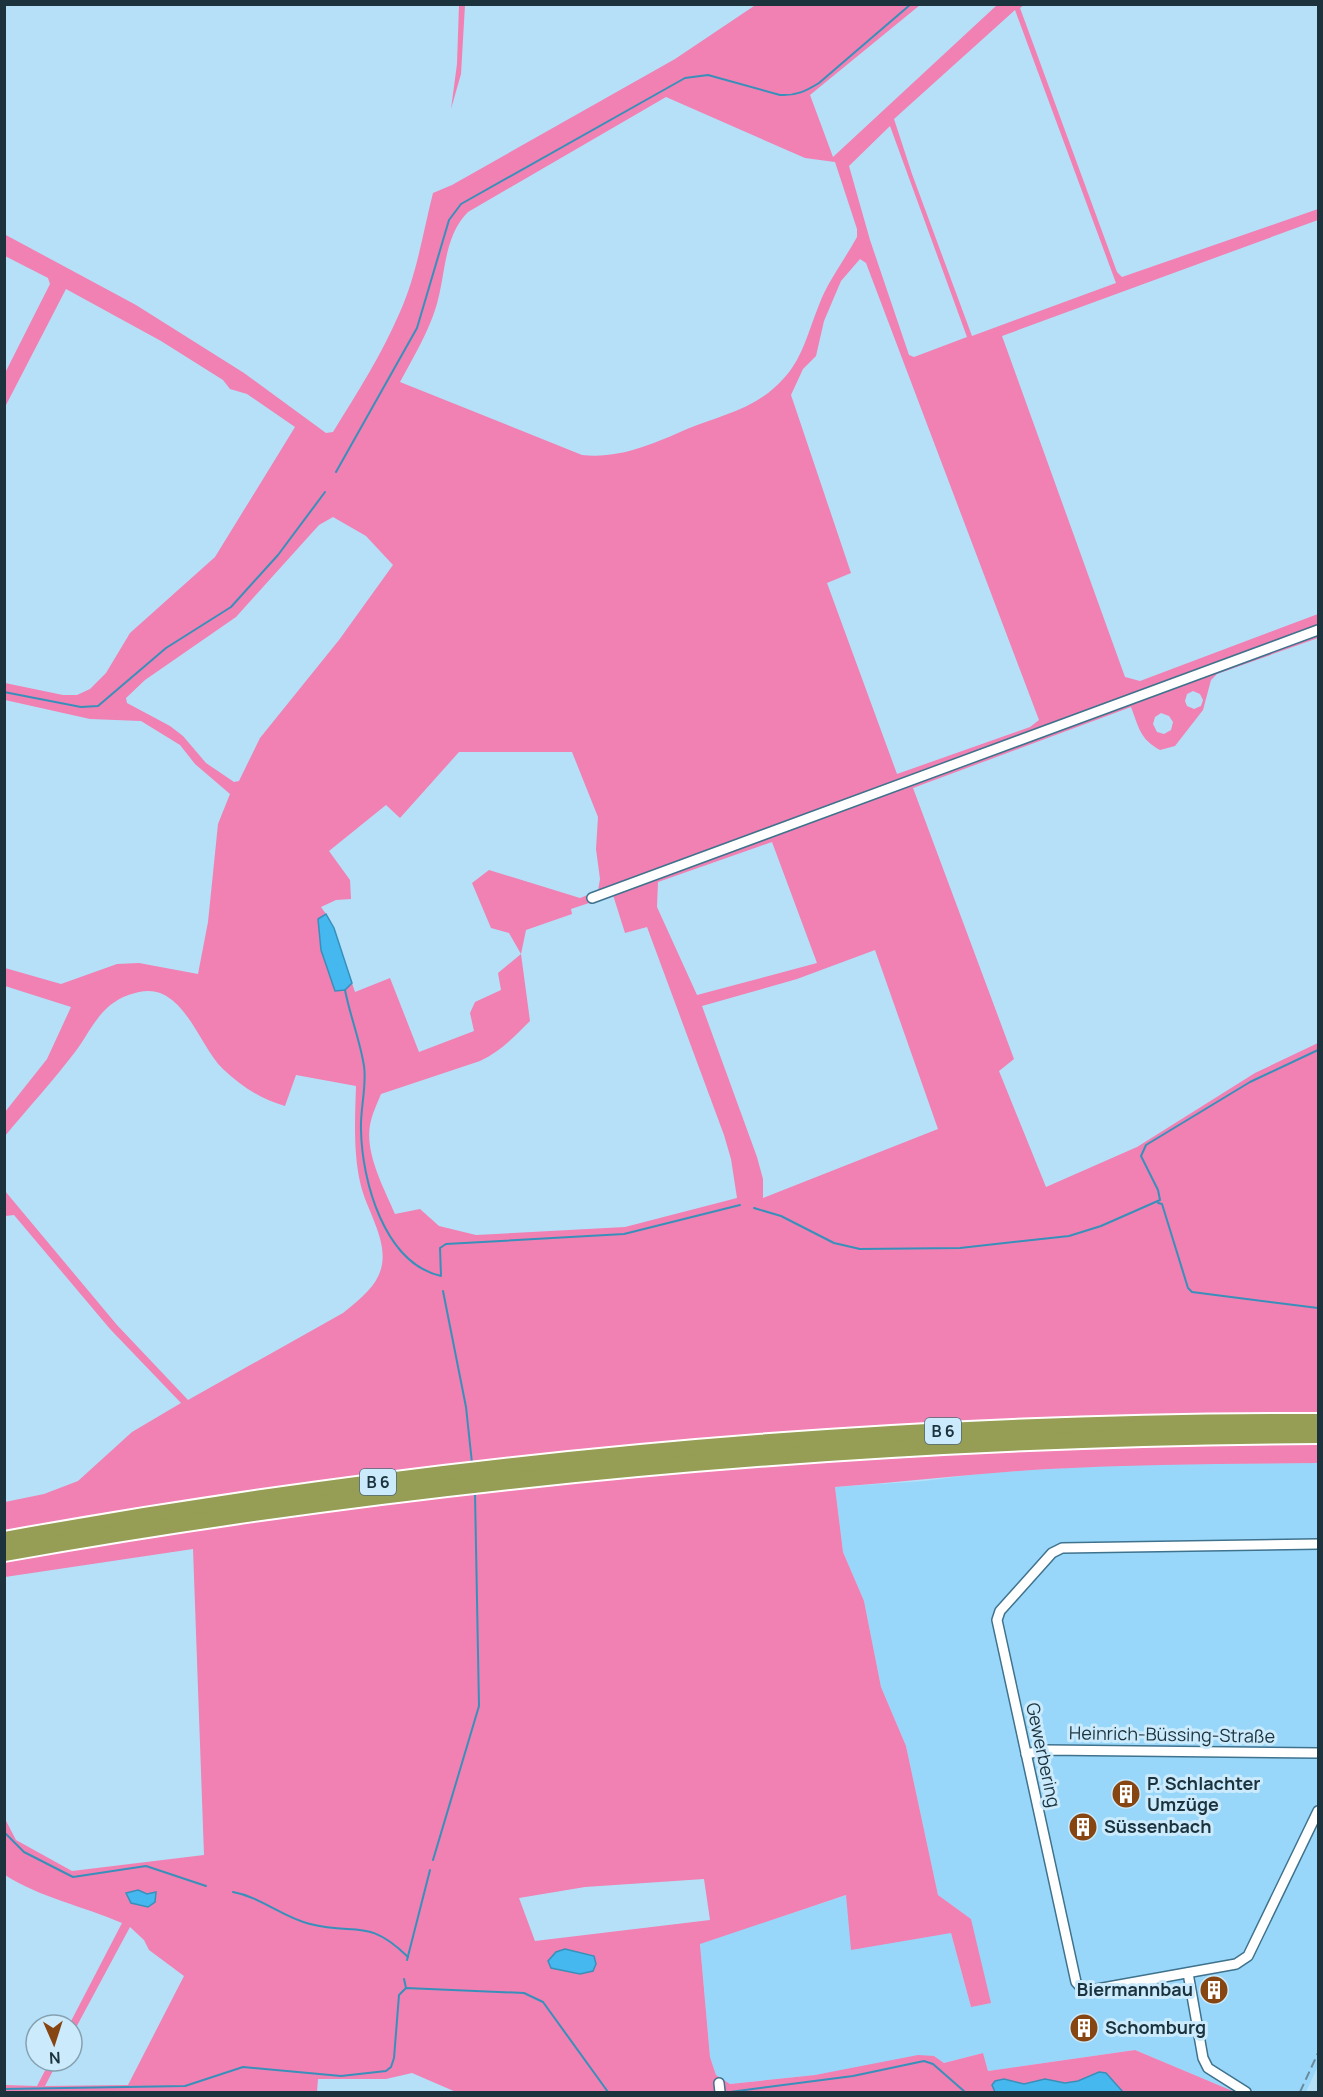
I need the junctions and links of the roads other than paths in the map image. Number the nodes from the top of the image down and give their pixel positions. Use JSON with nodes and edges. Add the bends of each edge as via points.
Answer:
{"nodes":[{"id":1,"x":1318,"y":630,"type":"edge"},
{"id":2,"x":592,"y":898,"type":"dead end"},
{"id":3,"x":1318,"y":1422,"type":"edge"},
{"id":4,"x":1318,"y":1435,"type":"edge"},
{"id":5,"x":569,"y":1467,"type":"junction"},
{"id":6,"x":189,"y":1516,"type":"junction"},
{"id":7,"x":4,"y":1540,"type":"edge"},
{"id":8,"x":1318,"y":1544,"type":"edge"},
{"id":9,"x":4,"y":1553,"type":"edge"},
{"id":10,"x":1318,"y":1753,"type":"edge"},
{"id":11,"x":1026,"y":1754,"type":"junction"},
{"id":12,"x":1318,"y":1811,"type":"edge"},
{"id":13,"x":1188,"y":1973,"type":"junction"},
{"id":14,"x":1246,"y":2092,"type":"edge"}],
"edges":[{"from":1,"to":2,"type":"street"},
{"from":3,"to":5,"type":"highway","number":"B 6","via":[[952,1431]]},
{"from":4,"to":5,"type":"highway","number":"B 6","via":[[952,1445]]},
{"from":5,"to":6,"type":"highway","number":"B 6","via":[[390,1480]]},
{"from":6,"to":7,"type":"highway","number":"B 6"},
{"from":6,"to":9,"type":"highway","number":"B 6"},
{"from":8,"to":11,"type":"street","name":"Gewerbering","via":[[1062,1548],[1052,1553],[1000,1611],[997,1620]]},
{"from":10,"to":11,"type":"street","name":"Heinrich-Büssing-Straße","via":[[1046,1750]]},
{"from":11,"to":13,"type":"street","name":"Gewerbering","via":[[1076,1982],[1083,1989],[1097,1989]]},
{"from":12,"to":13,"type":"street","name":"Gewerbering","via":[[1248,1956],[1236,1964]]},
{"from":13,"to":14,"type":"street","via":[[1203,2058],[1208,2068]]}]}
